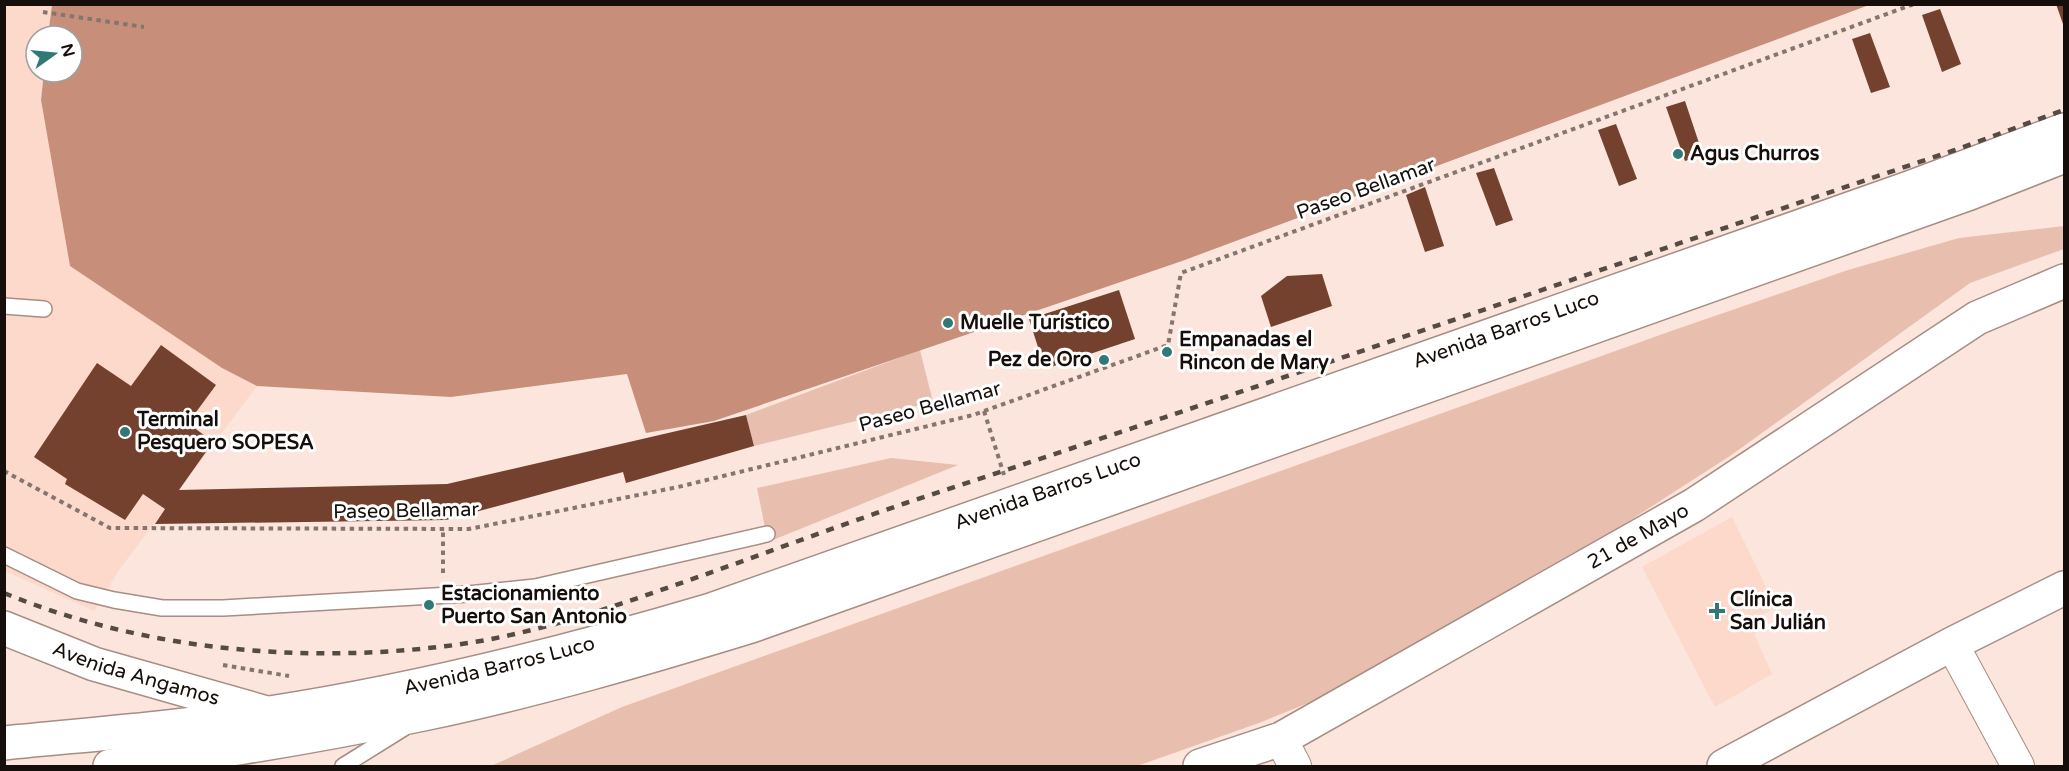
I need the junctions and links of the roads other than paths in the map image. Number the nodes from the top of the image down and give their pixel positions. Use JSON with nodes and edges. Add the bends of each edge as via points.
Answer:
{"nodes":[{"id":1,"x":2064,"y":130,"type":"edge"},
{"id":2,"x":2064,"y":156,"type":"edge"},
{"id":3,"x":2064,"y":280,"type":"edge"},
{"id":4,"x":4,"y":306,"type":"edge"},
{"id":5,"x":44,"y":309,"type":"dead end"},
{"id":6,"x":767,"y":534,"type":"dead end"},
{"id":7,"x":4,"y":555,"type":"edge"},
{"id":8,"x":2064,"y":588,"type":"edge"},
{"id":9,"x":4,"y":628,"type":"edge"},
{"id":10,"x":1952,"y":644,"type":"junction"},
{"id":11,"x":270,"y":714,"type":"junction"},
{"id":12,"x":426,"y":714,"type":"junction"},
{"id":13,"x":4,"y":743,"type":"edge"},
{"id":14,"x":1288,"y":753,"type":"edge"},
{"id":15,"x":110,"y":766,"type":"edge"},
{"id":16,"x":344,"y":766,"type":"edge"},
{"id":17,"x":1200,"y":766,"type":"edge"},
{"id":18,"x":1724,"y":766,"type":"edge"},
{"id":19,"x":2018,"y":766,"type":"edge"}],
"edges":[{"from":1,"to":11,"type":"main road","name":"Avenida Barros Luco","via":[[1910,188],[711,610],[437,683]]},
{"from":2,"to":12,"type":"main road","name":"Avenida Barros Luco","via":[[1970,193],[751,627],[600,671]]},
{"from":3,"to":14,"type":"main road","name":"21 de Mayo","via":[[1977,318],[1694,505]]},
{"from":4,"to":5,"type":"lane"},
{"from":6,"to":7,"type":"lane","via":[[535,587],[223,608],[162,608],[114,600],[77,591]]},
{"from":8,"to":10,"type":"main road"},
{"from":9,"to":11,"type":"main road","name":"Avenida Angamos","via":[[94,664]]},
{"from":10,"to":18,"type":"main road"},
{"from":10,"to":19,"type":"street"},
{"from":11,"to":13,"type":"main road","name":"Avenida Barros Luco"},
{"from":12,"to":15,"type":"main road","name":"Avenida Barros Luco","via":[[288,741]]},
{"from":12,"to":16,"type":"lane"},
{"from":14,"to":17,"type":"main road","name":"21 de Mayo"}]}
